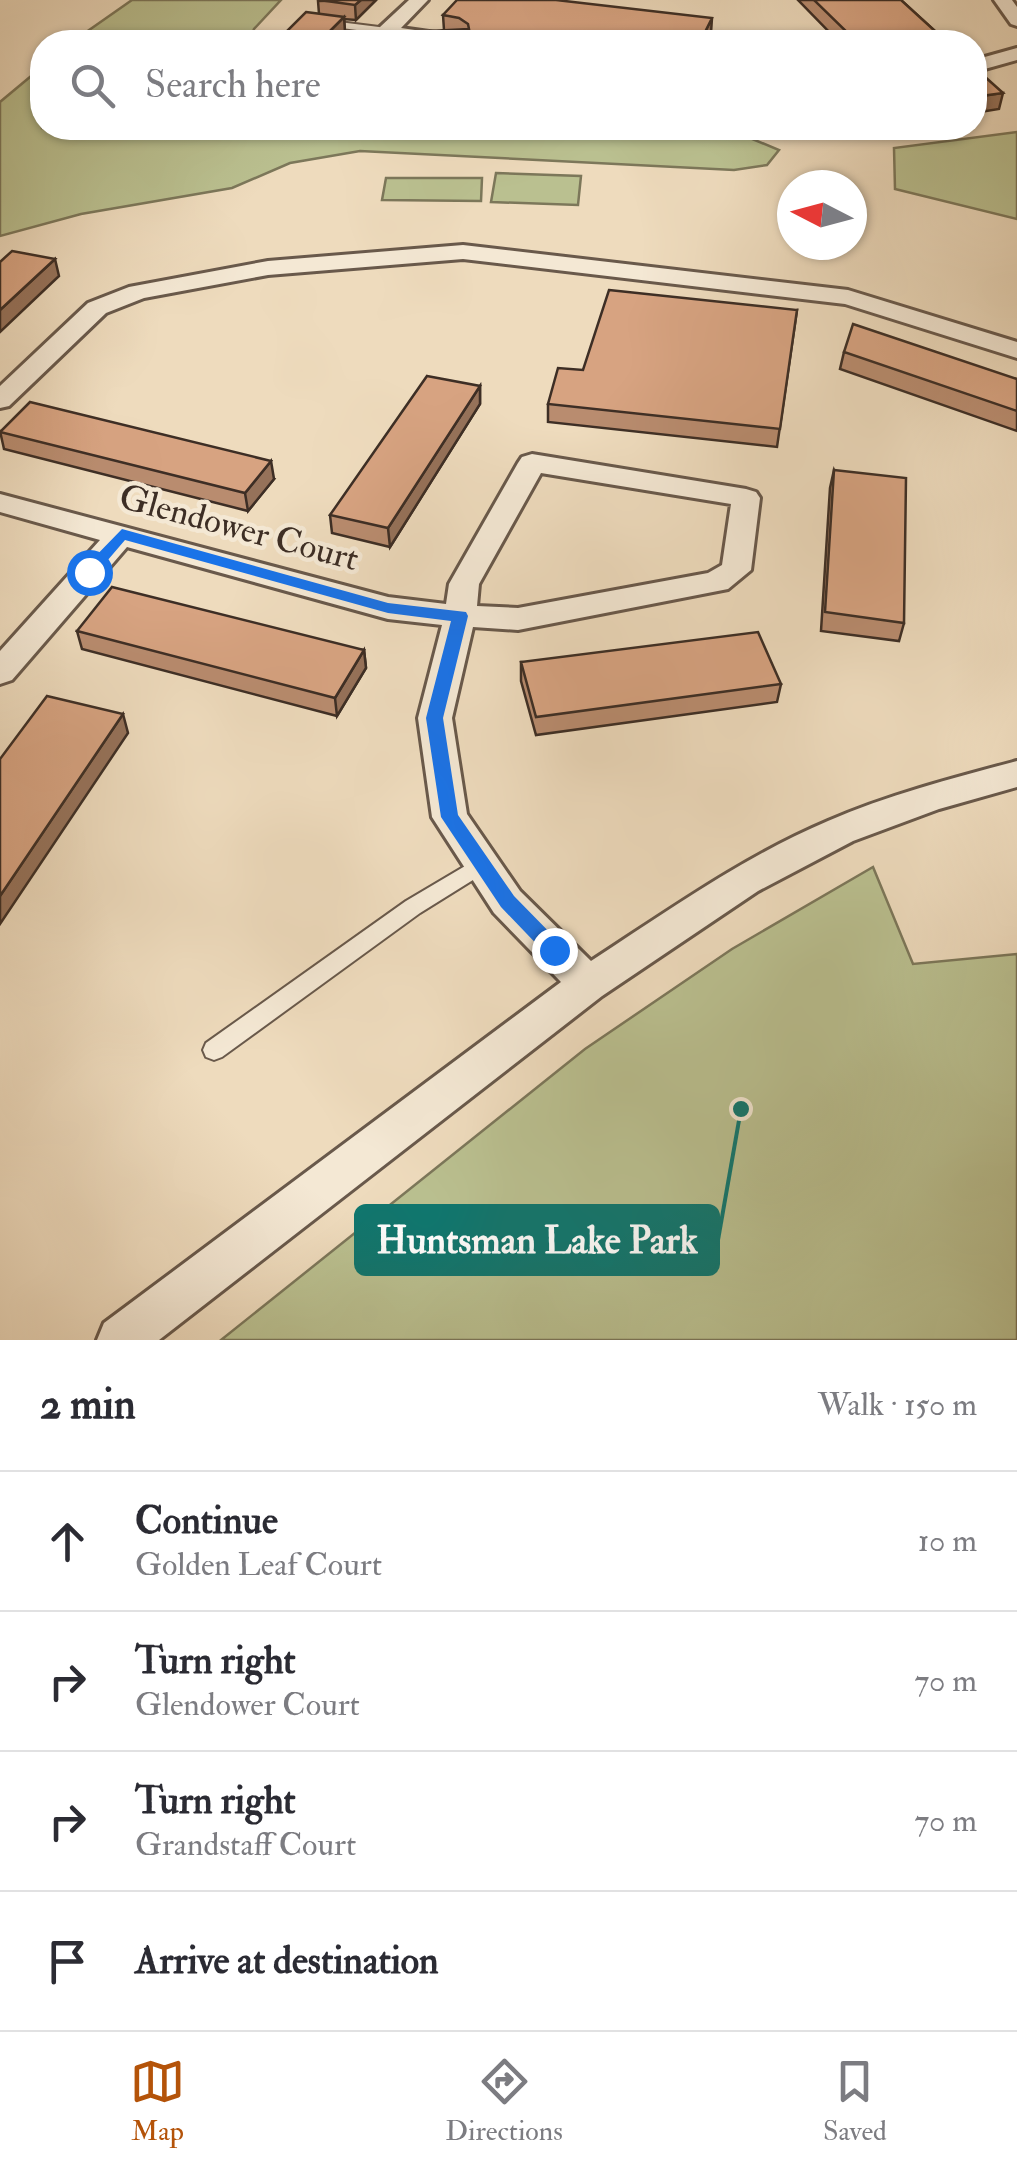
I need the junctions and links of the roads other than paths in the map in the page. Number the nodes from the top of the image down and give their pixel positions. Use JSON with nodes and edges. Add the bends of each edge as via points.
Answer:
{"nodes":[{"id":1,"x":418,"y":0,"type":"edge"},
{"id":2,"x":1003,"y":0,"type":"edge"},
{"id":3,"x":302,"y":20,"type":"edge"},
{"id":4,"x":1017,"y":20,"type":"edge"},
{"id":5,"x":378,"y":30,"type":"edge"},
{"id":6,"x":387,"y":30,"type":"edge"},
{"id":7,"x":1017,"y":54,"type":"edge"},
{"id":8,"x":987,"y":62,"type":"edge"},
{"id":9,"x":1017,"y":350,"type":"edge"},
{"id":10,"x":0,"y":400,"type":"edge"},
{"id":11,"x":0,"y":503,"type":"edge"},
{"id":12,"x":122,"y":534,"type":"junction"},
{"id":13,"x":460,"y":616,"type":"junction"},
{"id":14,"x":0,"y":672,"type":"edge"},
{"id":15,"x":1017,"y":774,"type":"edge"},
{"id":16,"x":482,"y":864,"type":"junction"},
{"id":17,"x":588,"y":984,"type":"junction"},
{"id":18,"x":214,"y":1050,"type":"dead end"},
{"id":19,"x":121,"y":1340,"type":"edge"}],
"edges":[{"from":1,"to":6,"type":"street"},
{"from":2,"to":4,"type":"street"},
{"from":3,"to":5,"type":"lane"},
{"from":7,"to":8,"type":"street"},
{"from":9,"to":10,"type":"street","via":[[848,297],[463,252],[268,268],[138,292],[98,308]]},
{"from":11,"to":12,"type":"street","name":"Glendower Court"},
{"from":12,"to":13,"type":"street","name":"Glendower Court","via":[[388,608]]},
{"from":12,"to":14,"type":"street"},
{"from":13,"to":13,"type":"street","name":"Glendower Court","via":[[464,584],[532,463],[746,498],[736,570],[717,582],[518,619]]},
{"from":13,"to":16,"type":"street","via":[[435,718],[450,817]]},
{"from":15,"to":17,"type":"street","via":[[840,831],[745,880]]},
{"from":16,"to":17,"type":"street","via":[[507,902]]},
{"from":16,"to":18,"type":"lane"},
{"from":17,"to":19,"type":"street"}]}
